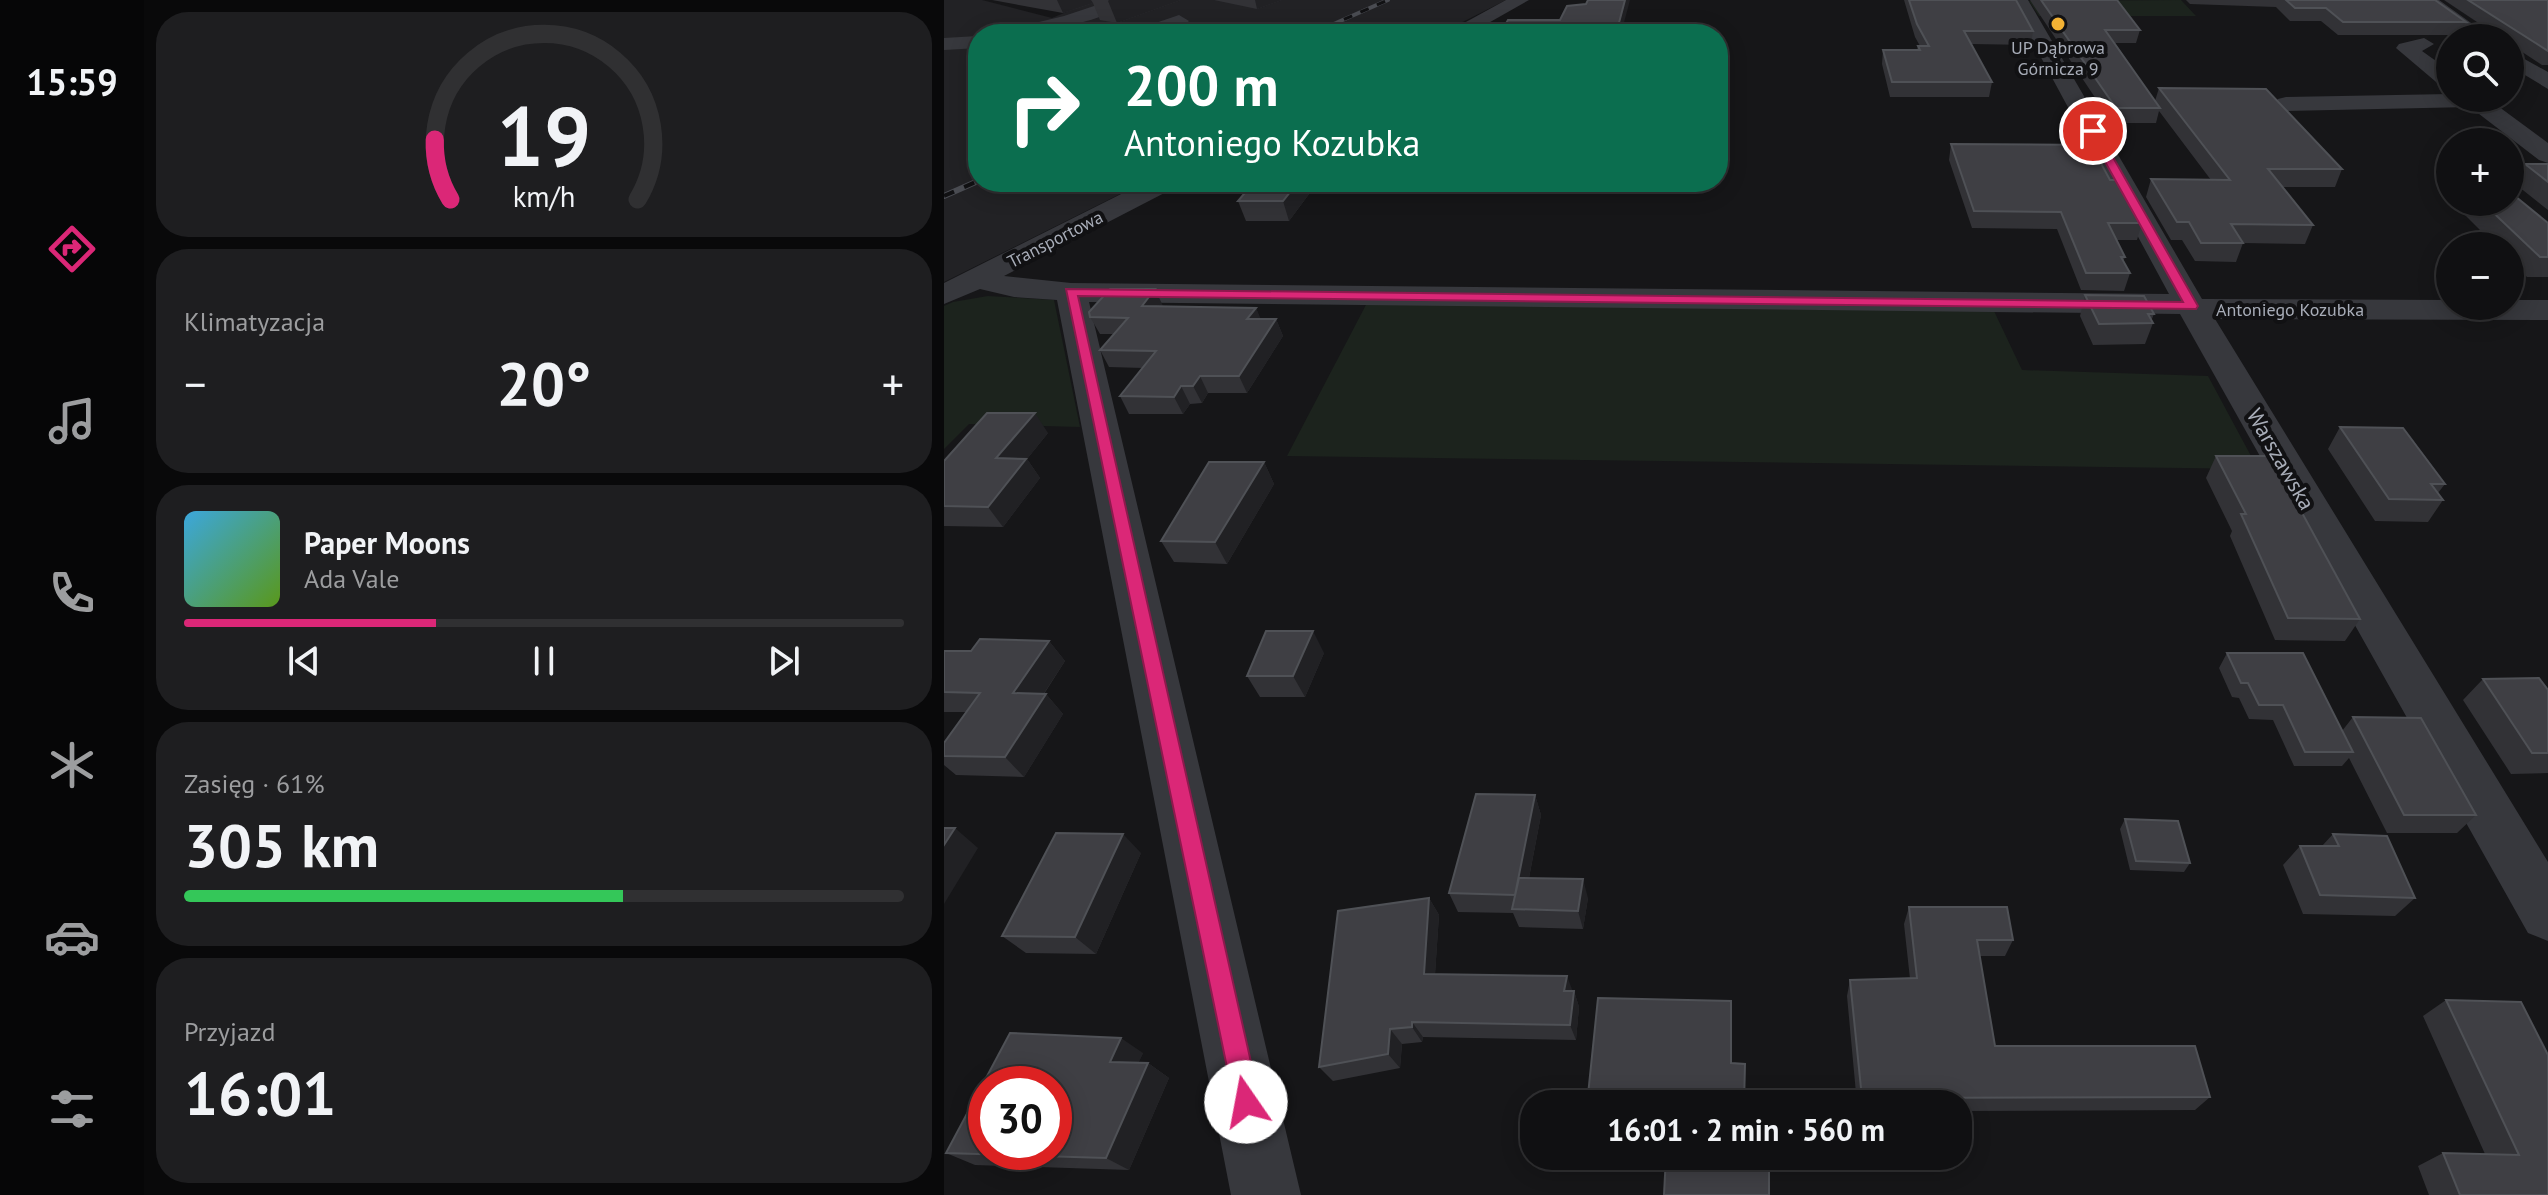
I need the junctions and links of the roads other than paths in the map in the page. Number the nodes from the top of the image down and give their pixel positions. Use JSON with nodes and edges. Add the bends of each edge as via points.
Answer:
{"nodes":[{"id":1,"x":1130,"y":0,"type":"edge"},
{"id":2,"x":1520,"y":0,"type":"edge"},
{"id":3,"x":2019,"y":0,"type":"edge"},
{"id":4,"x":2426,"y":0,"type":"edge"},
{"id":5,"x":1179,"y":21,"type":"dead end"},
{"id":6,"x":1057,"y":24,"type":"edge"},
{"id":7,"x":1170,"y":24,"type":"edge"},
{"id":8,"x":1473,"y":24,"type":"edge"},
{"id":9,"x":2461,"y":24,"type":"edge"},
{"id":10,"x":968,"y":43,"type":"edge"},
{"id":11,"x":944,"y":44,"type":"edge"},
{"id":12,"x":2424,"y":44,"type":"dead end"},
{"id":13,"x":2524,"y":66,"type":"edge"},
{"id":14,"x":2436,"y":71,"type":"edge"},
{"id":15,"x":2548,"y":82,"type":"edge"},
{"id":16,"x":2548,"y":95,"type":"edge"},
{"id":17,"x":2524,"y":96,"type":"edge"},
{"id":18,"x":2436,"y":101,"type":"edge"},
{"id":19,"x":2286,"y":104,"type":"dead end"},
{"id":20,"x":2490,"y":112,"type":"edge"},
{"id":21,"x":2548,"y":155,"type":"edge"},
{"id":22,"x":1146,"y":192,"type":"edge"},
{"id":23,"x":977,"y":279,"type":"junction"},
{"id":24,"x":1071,"y":292,"type":"junction"},
{"id":25,"x":944,"y":295,"type":"edge"},
{"id":26,"x":2192,"y":306,"type":"junction"},
{"id":27,"x":2548,"y":310,"type":"edge"},
{"id":28,"x":2548,"y":914,"type":"edge"},
{"id":29,"x":1266,"y":1195,"type":"edge"}],
"edges":[{"from":1,"to":6,"type":"street"},
{"from":2,"to":8,"type":"street"},
{"from":3,"to":26,"type":"street","name":"Warszawska"},
{"from":4,"to":9,"type":"street"},
{"from":5,"to":7,"type":"street"},
{"from":10,"to":11,"type":"street"},
{"from":12,"to":14,"type":"street","via":[[2406,48]]},
{"from":13,"to":15,"type":"street"},
{"from":16,"to":17,"type":"street"},
{"from":18,"to":19,"type":"street"},
{"from":20,"to":21,"type":"street"},
{"from":22,"to":23,"type":"street","name":"Transportowa"},
{"from":23,"to":24,"type":"street","name":"Antoniego Kozubka"},
{"from":23,"to":25,"type":"street","name":"Transportowa"},
{"from":24,"to":26,"type":"street","name":"Antoniego Kozubka"},
{"from":24,"to":29,"type":"street"},
{"from":26,"to":27,"type":"street","name":"Antoniego Kozubka"},
{"from":26,"to":28,"type":"street","name":"Warszawska"}]}
